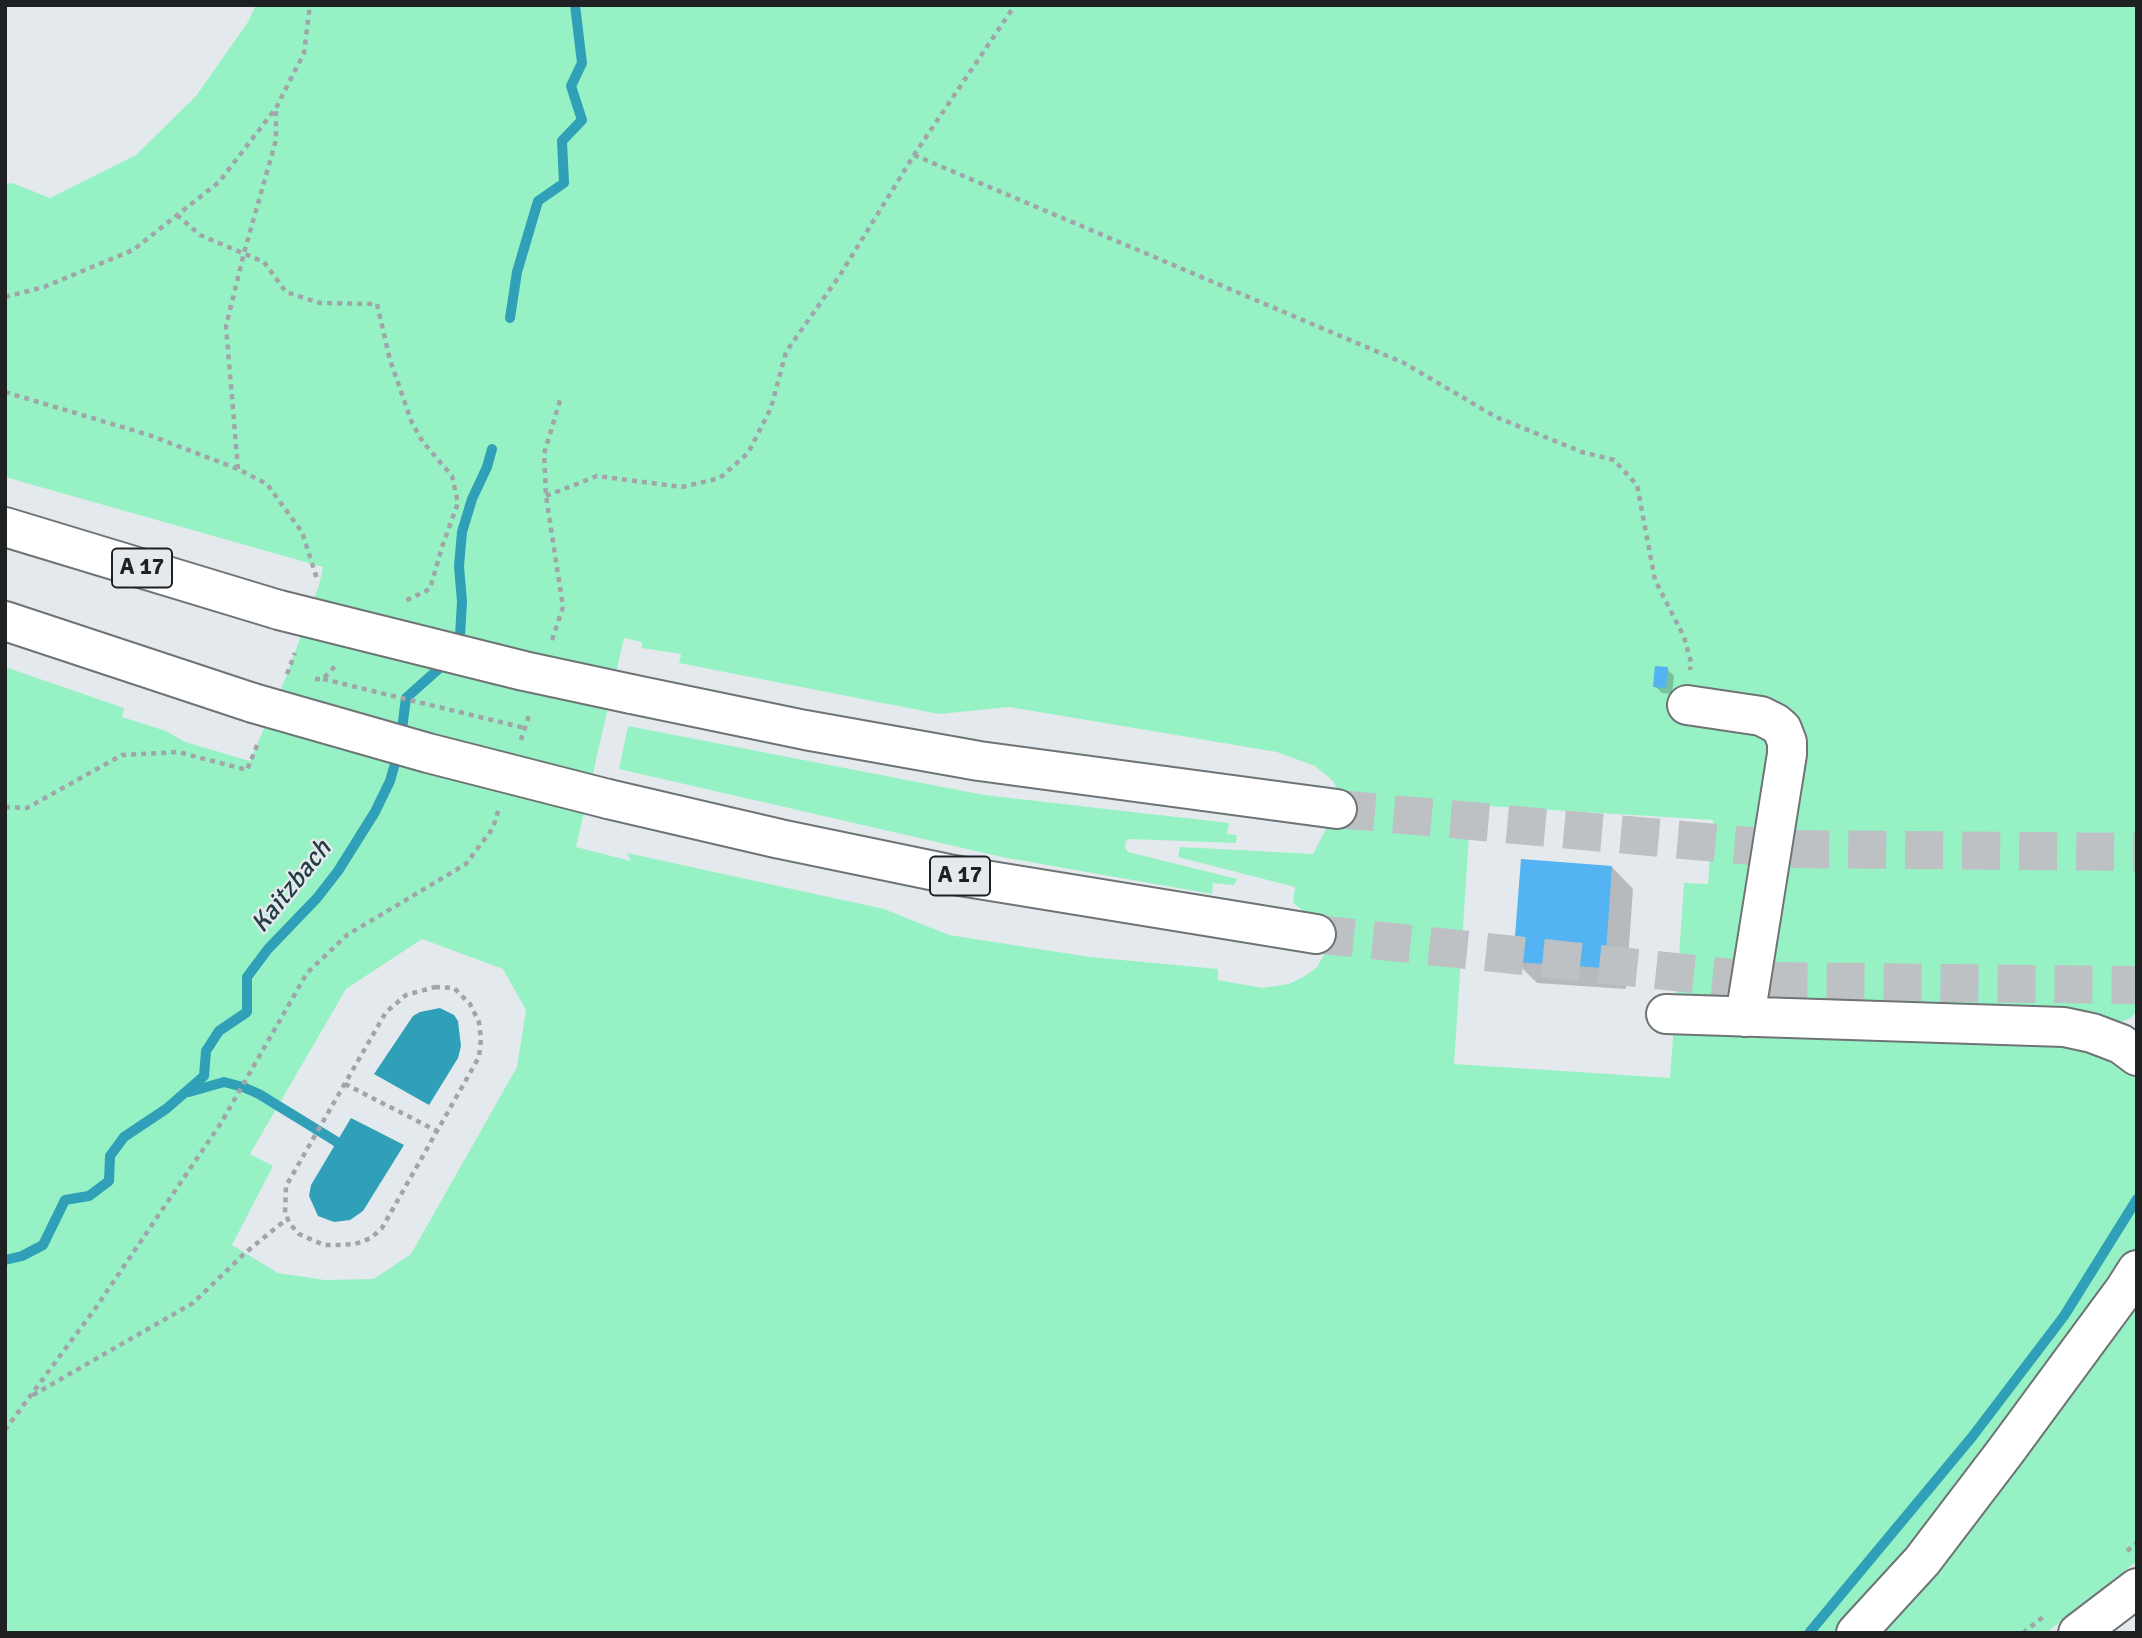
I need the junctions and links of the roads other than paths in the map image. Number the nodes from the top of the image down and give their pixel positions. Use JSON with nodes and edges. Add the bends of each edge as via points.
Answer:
{"nodes":[{"id":1,"x":5,"y":527,"type":"edge"},
{"id":2,"x":5,"y":621,"type":"edge"},
{"id":3,"x":1687,"y":705,"type":"road end"},
{"id":4,"x":1337,"y":809,"type":"tunnel mouth"},
{"id":5,"x":1316,"y":934,"type":"tunnel mouth"},
{"id":6,"x":1666,"y":1014,"type":"dead end"},
{"id":7,"x":1745,"y":1017,"type":"junction"},
{"id":8,"x":2137,"y":1056,"type":"edge"},
{"id":9,"x":2137,"y":1270,"type":"edge"},
{"id":10,"x":2137,"y":1588,"type":"edge"},
{"id":11,"x":1856,"y":1633,"type":"edge"},
{"id":12,"x":2077,"y":1633,"type":"edge"}],
"edges":[{"from":1,"to":4,"type":"main road","number":"A 17","bridge":true,"via":[[279,610],[632,694],[979,761]]},
{"from":2,"to":5,"type":"main road","number":"A 17","bridge":true,"via":[[253,703],[608,799],[954,875]]},
{"from":3,"to":7,"type":"main road","via":[[1762,716],[1782,729],[1787,742]]},
{"from":6,"to":7,"type":"main road"},
{"from":7,"to":8,"type":"main road","via":[[2064,1027],[2121,1044]]},
{"from":9,"to":11,"type":"main road","via":[[1922,1561]]},
{"from":10,"to":12,"type":"main road"}]}
